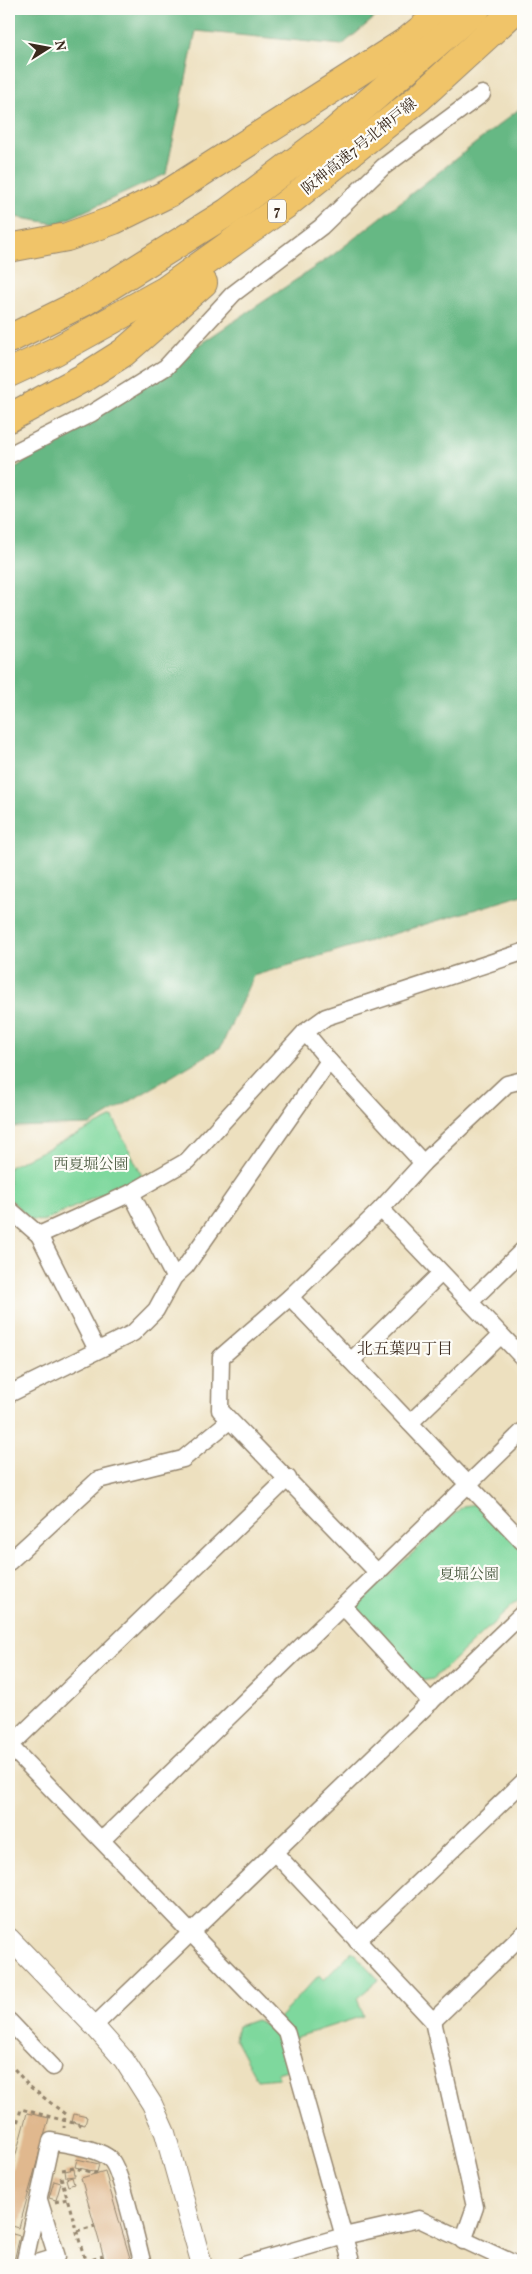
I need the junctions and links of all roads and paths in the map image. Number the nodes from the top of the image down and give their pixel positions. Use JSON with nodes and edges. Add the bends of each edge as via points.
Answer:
{"nodes":[{"id":1,"x":446,"y":9,"type":"edge"},
{"id":2,"x":476,"y":9,"type":"edge"},
{"id":3,"x":516,"y":9,"type":"edge"},
{"id":4,"x":482,"y":94,"type":"dead end"},
{"id":5,"x":285,"y":206,"type":"junction"},
{"id":6,"x":9,"y":248,"type":"edge"},
{"id":7,"x":9,"y":339,"type":"edge"},
{"id":8,"x":9,"y":373,"type":"edge"},
{"id":9,"x":9,"y":418,"type":"edge"},
{"id":10,"x":9,"y":455,"type":"edge"},
{"id":11,"x":523,"y":952,"type":"edge"},
{"id":12,"x":305,"y":1032,"type":"junction"},
{"id":13,"x":329,"y":1062,"type":"junction"},
{"id":14,"x":523,"y":1080,"type":"edge"},
{"id":15,"x":423,"y":1163,"type":"junction"},
{"id":16,"x":131,"y":1193,"type":"junction"},
{"id":17,"x":9,"y":1209,"type":"edge"},
{"id":18,"x":381,"y":1209,"type":"junction"},
{"id":19,"x":39,"y":1235,"type":"junction"},
{"id":20,"x":523,"y":1250,"type":"edge"},
{"id":21,"x":441,"y":1272,"type":"junction"},
{"id":22,"x":174,"y":1277,"type":"junction"},
{"id":23,"x":290,"y":1297,"type":"junction"},
{"id":24,"x":471,"y":1301,"type":"junction"},
{"id":25,"x":501,"y":1335,"type":"junction"},
{"id":26,"x":97,"y":1350,"type":"junction"},
{"id":27,"x":523,"y":1358,"type":"edge"},
{"id":28,"x":351,"y":1362,"type":"junction"},
{"id":29,"x":9,"y":1394,"type":"edge"},
{"id":30,"x":229,"y":1421,"type":"junction"},
{"id":31,"x":410,"y":1423,"type":"junction"},
{"id":32,"x":523,"y":1431,"type":"edge"},
{"id":33,"x":288,"y":1478,"type":"junction"},
{"id":34,"x":469,"y":1485,"type":"junction"},
{"id":35,"x":523,"y":1542,"type":"edge"},
{"id":36,"x":9,"y":1562,"type":"edge"},
{"id":37,"x":378,"y":1573,"type":"junction"},
{"id":38,"x":344,"y":1607,"type":"junction"},
{"id":39,"x":523,"y":1613,"type":"edge"},
{"id":40,"x":431,"y":1702,"type":"junction"},
{"id":41,"x":10,"y":1745,"type":"edge"},
{"id":42,"x":523,"y":1782,"type":"edge"},
{"id":43,"x":102,"y":1840,"type":"junction"},
{"id":44,"x":275,"y":1853,"type":"junction"},
{"id":45,"x":190,"y":1934,"type":"junction"},
{"id":46,"x":523,"y":1934,"type":"edge"},
{"id":47,"x":9,"y":1938,"type":"edge"},
{"id":48,"x":357,"y":1941,"type":"junction"},
{"id":49,"x":9,"y":2021,"type":"edge"},
{"id":50,"x":433,"y":2021,"type":"junction"},
{"id":51,"x":94,"y":2026,"type":"junction"},
{"id":52,"x":9,"y":2063,"type":"edge"},
{"id":53,"x":53,"y":2067,"type":"dead end"},
{"id":54,"x":65,"y":2121,"type":"junction"},
{"id":55,"x":85,"y":2126,"type":"dead end"},
{"id":56,"x":62,"y":2143,"type":"junction"},
{"id":57,"x":9,"y":2153,"type":"edge"},
{"id":58,"x":106,"y":2170,"type":"dead end"},
{"id":59,"x":39,"y":2200,"type":"junction"},
{"id":60,"x":95,"y":2226,"type":"dead end"},
{"id":61,"x":77,"y":2231,"type":"junction"},
{"id":62,"x":344,"y":2236,"type":"junction"},
{"id":63,"x":463,"y":2240,"type":"junction"},
{"id":64,"x":103,"y":2256,"type":"dead end"},
{"id":65,"x":83,"y":2264,"type":"edge"},
{"id":66,"x":24,"y":2265,"type":"edge"},
{"id":67,"x":31,"y":2265,"type":"edge"},
{"id":68,"x":143,"y":2265,"type":"edge"},
{"id":69,"x":202,"y":2265,"type":"edge"},
{"id":70,"x":244,"y":2265,"type":"edge"},
{"id":71,"x":352,"y":2265,"type":"edge"},
{"id":72,"x":517,"y":2265,"type":"edge"}],
"edges":[{"from":1,"to":6,"type":"highway","via":[[407,40],[169,193],[114,220],[67,238]]},
{"from":2,"to":7,"type":"highway","name":"阪神高速7号北神戸線","number":"7","via":[[333,133],[228,212],[84,302]]},
{"from":3,"to":5,"type":"highway","name":"阪神高速7号北神戸線","number":"7","via":[[420,96]]},
{"from":4,"to":10,"type":"street","via":[[383,167],[321,227],[233,294],[166,367],[92,413]]},
{"from":5,"to":8,"type":"highway","name":"阪神高速7号北神戸線","number":"7","via":[[166,290]]},
{"from":5,"to":9,"type":"highway","via":[[122,353]]},
{"from":11,"to":12,"type":"street","via":[[326,1017]]},
{"from":12,"to":13,"type":"street"},
{"from":12,"to":16,"type":"street","via":[[187,1161]]},
{"from":13,"to":15,"type":"street"},
{"from":13,"to":22,"type":"street","via":[[186,1266]]},
{"from":14,"to":15,"type":"street","via":[[507,1084]]},
{"from":15,"to":18,"type":"street"},
{"from":16,"to":19,"type":"street"},
{"from":16,"to":22,"type":"street"},
{"from":17,"to":19,"type":"street"},
{"from":18,"to":21,"type":"street"},
{"from":18,"to":23,"type":"street"},
{"from":19,"to":26,"type":"street"},
{"from":20,"to":24,"type":"street"},
{"from":21,"to":24,"type":"street"},
{"from":21,"to":28,"type":"street"},
{"from":22,"to":26,"type":"street","via":[[156,1310],[133,1333]]},
{"from":23,"to":28,"type":"street"},
{"from":23,"to":30,"type":"street","via":[[221,1357],[220,1410]]},
{"from":24,"to":25,"type":"street"},
{"from":25,"to":27,"type":"street"},
{"from":25,"to":31,"type":"street"},
{"from":26,"to":29,"type":"street"},
{"from":28,"to":31,"type":"street"},
{"from":30,"to":33,"type":"street"},
{"from":30,"to":36,"type":"street","via":[[183,1459],[98,1480]]},
{"from":31,"to":34,"type":"street"},
{"from":32,"to":34,"type":"street"},
{"from":33,"to":37,"type":"street"},
{"from":33,"to":41,"type":"street"},
{"from":34,"to":35,"type":"street"},
{"from":34,"to":37,"type":"street"},
{"from":37,"to":38,"type":"street"},
{"from":38,"to":40,"type":"street"},
{"from":38,"to":43,"type":"street"},
{"from":39,"to":40,"type":"street"},
{"from":40,"to":44,"type":"street"},
{"from":41,"to":43,"type":"street"},
{"from":42,"to":48,"type":"street"},
{"from":43,"to":45,"type":"street"},
{"from":44,"to":45,"type":"street"},
{"from":44,"to":48,"type":"street"},
{"from":45,"to":51,"type":"street"},
{"from":45,"to":62,"type":"street","via":[[286,2031]]},
{"from":46,"to":50,"type":"street"},
{"from":47,"to":51,"type":"street"},
{"from":48,"to":50,"type":"street"},
{"from":49,"to":53,"type":"street"},
{"from":50,"to":63,"type":"street","via":[[475,2207]]},
{"from":51,"to":69,"type":"street","via":[[124,2060],[152,2104],[165,2133]]},
{"from":52,"to":54,"type":"path","via":[[28,2086],[65,2114]]},
{"from":54,"to":55,"type":"path"},
{"from":54,"to":56,"type":"path"},
{"from":54,"to":57,"type":"path","via":[[21,2110]]},
{"from":56,"to":59,"type":"street","via":[[51,2141]]},
{"from":56,"to":68,"type":"street","via":[[102,2153],[112,2160]]},
{"from":58,"to":61,"type":"path","via":[[95,2173],[74,2168],[57,2171]]},
{"from":59,"to":66,"type":"street"},
{"from":59,"to":67,"type":"street","via":[[57,2257]]},
{"from":60,"to":61,"type":"path"},
{"from":61,"to":65,"type":"path","via":[[85,2260]]},
{"from":62,"to":63,"type":"street","via":[[419,2219]]},
{"from":62,"to":70,"type":"street"},
{"from":62,"to":71,"type":"street"},
{"from":63,"to":72,"type":"street"},
{"from":64,"to":65,"type":"path"}]}
